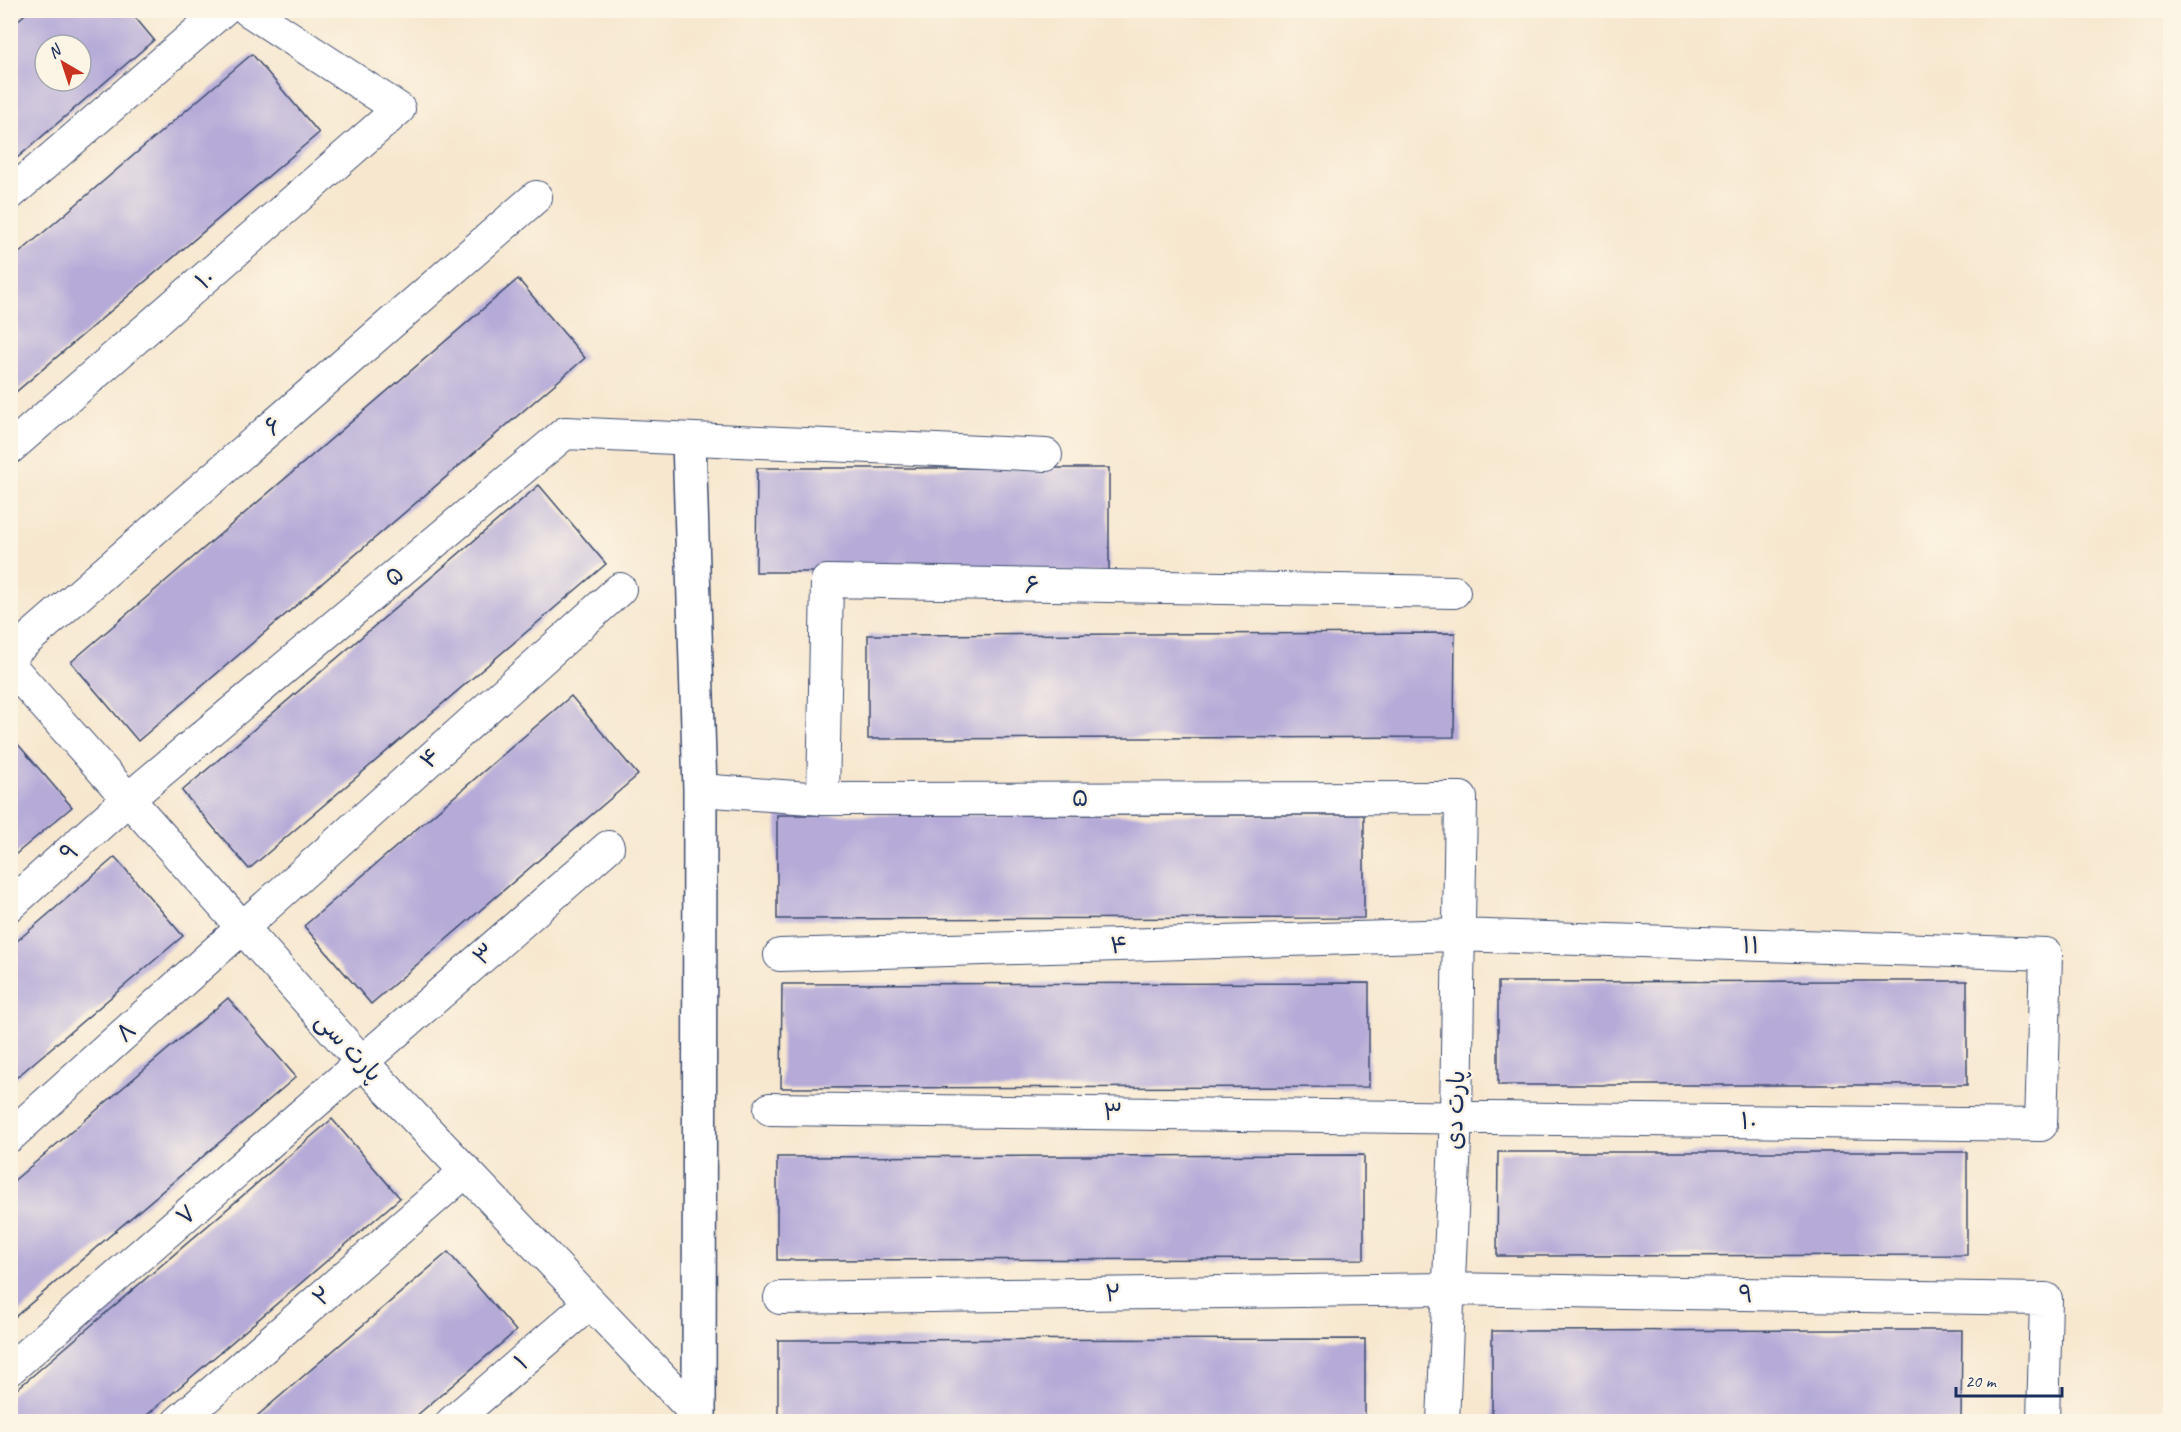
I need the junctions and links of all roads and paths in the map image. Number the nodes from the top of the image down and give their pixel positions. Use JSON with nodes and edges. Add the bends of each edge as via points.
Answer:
{"nodes":[{"id":1,"x":223,"y":10,"type":"edge"},
{"id":2,"x":248,"y":10,"type":"edge"},
{"id":3,"x":10,"y":194,"type":"edge"},
{"id":4,"x":536,"y":197,"type":"dead end"},
{"id":5,"x":689,"y":440,"type":"junction"},
{"id":6,"x":10,"y":448,"type":"edge"},
{"id":7,"x":1046,"y":454,"type":"dead end"},
{"id":8,"x":620,"y":589,"type":"dead end"},
{"id":9,"x":1454,"y":592,"type":"dead end"},
{"id":10,"x":10,"y":655,"type":"edge"},
{"id":11,"x":10,"y":666,"type":"edge"},
{"id":12,"x":700,"y":790,"type":"junction"},
{"id":13,"x":1461,"y":798,"type":"joint"},
{"id":14,"x":823,"y":799,"type":"junction"},
{"id":15,"x":127,"y":800,"type":"junction"},
{"id":16,"x":608,"y":847,"type":"dead end"},
{"id":17,"x":10,"y":905,"type":"edge"},
{"id":18,"x":241,"y":927,"type":"junction"},
{"id":19,"x":1457,"y":935,"type":"junction"},
{"id":20,"x":780,"y":955,"type":"dead end"},
{"id":21,"x":361,"y":1061,"type":"junction"},
{"id":22,"x":770,"y":1109,"type":"dead end"},
{"id":23,"x":1456,"y":1116,"type":"junction"},
{"id":24,"x":2041,"y":1125,"type":"joint"},
{"id":25,"x":10,"y":1136,"type":"edge"},
{"id":26,"x":466,"y":1171,"type":"junction"},
{"id":27,"x":1447,"y":1289,"type":"junction"},
{"id":28,"x":780,"y":1298,"type":"dead end"},
{"id":29,"x":590,"y":1303,"type":"junction"},
{"id":30,"x":10,"y":1369,"type":"edge"},
{"id":31,"x":699,"y":1420,"type":"edge"},
{"id":32,"x":178,"y":1422,"type":"edge"},
{"id":33,"x":452,"y":1422,"type":"edge"},
{"id":34,"x":1443,"y":1422,"type":"edge"},
{"id":35,"x":2043,"y":1422,"type":"edge"}],
"edges":[{"from":1,"to":3,"type":"street"},
{"from":2,"to":6,"type":"street","name":"۱۰","via":[[399,109]]},
{"from":4,"to":10,"type":"street","name":"۶"},
{"from":5,"to":7,"type":"street","name":"۵"},
{"from":5,"to":12,"type":"street"},
{"from":5,"to":15,"type":"street","name":"۵","via":[[565,433]]},
{"from":8,"to":18,"type":"street","name":"۴"},
{"from":9,"to":14,"type":"street","name":"۶","via":[[827,581]]},
{"from":11,"to":15,"type":"street","name":"پارت سی"},
{"from":12,"to":14,"type":"street","name":"۵"},
{"from":12,"to":31,"type":"street"},
{"from":13,"to":14,"type":"street","name":"۵"},
{"from":13,"to":19,"type":"street","name":"پارت دی"},
{"from":15,"to":17,"type":"street","name":"۹"},
{"from":15,"to":18,"type":"street","name":"پارت سی"},
{"from":16,"to":21,"type":"street","name":"۳"},
{"from":18,"to":21,"type":"street","name":"پارت سی"},
{"from":18,"to":25,"type":"street","name":"۸"},
{"from":19,"to":20,"type":"street","name":"۴"},
{"from":19,"to":23,"type":"street","name":"پارت دی"},
{"from":19,"to":24,"type":"street","name":"۱۱","via":[[2046,954]]},
{"from":21,"to":26,"type":"street","name":"پارت سی"},
{"from":21,"to":30,"type":"street","name":"۷"},
{"from":22,"to":23,"type":"street","name":"۳"},
{"from":23,"to":24,"type":"street","name":"۱۰"},
{"from":23,"to":27,"type":"street","name":"پارت دی"},
{"from":26,"to":29,"type":"street","name":"پارت سی"},
{"from":26,"to":32,"type":"street","name":"۲"},
{"from":27,"to":28,"type":"street","name":"۲"},
{"from":27,"to":34,"type":"street","name":"پارت دی"},
{"from":27,"to":35,"type":"street","name":"۹","via":[[2046,1299]]},
{"from":29,"to":31,"type":"street","name":"پارت سی"},
{"from":29,"to":33,"type":"street","name":"۱"}]}
